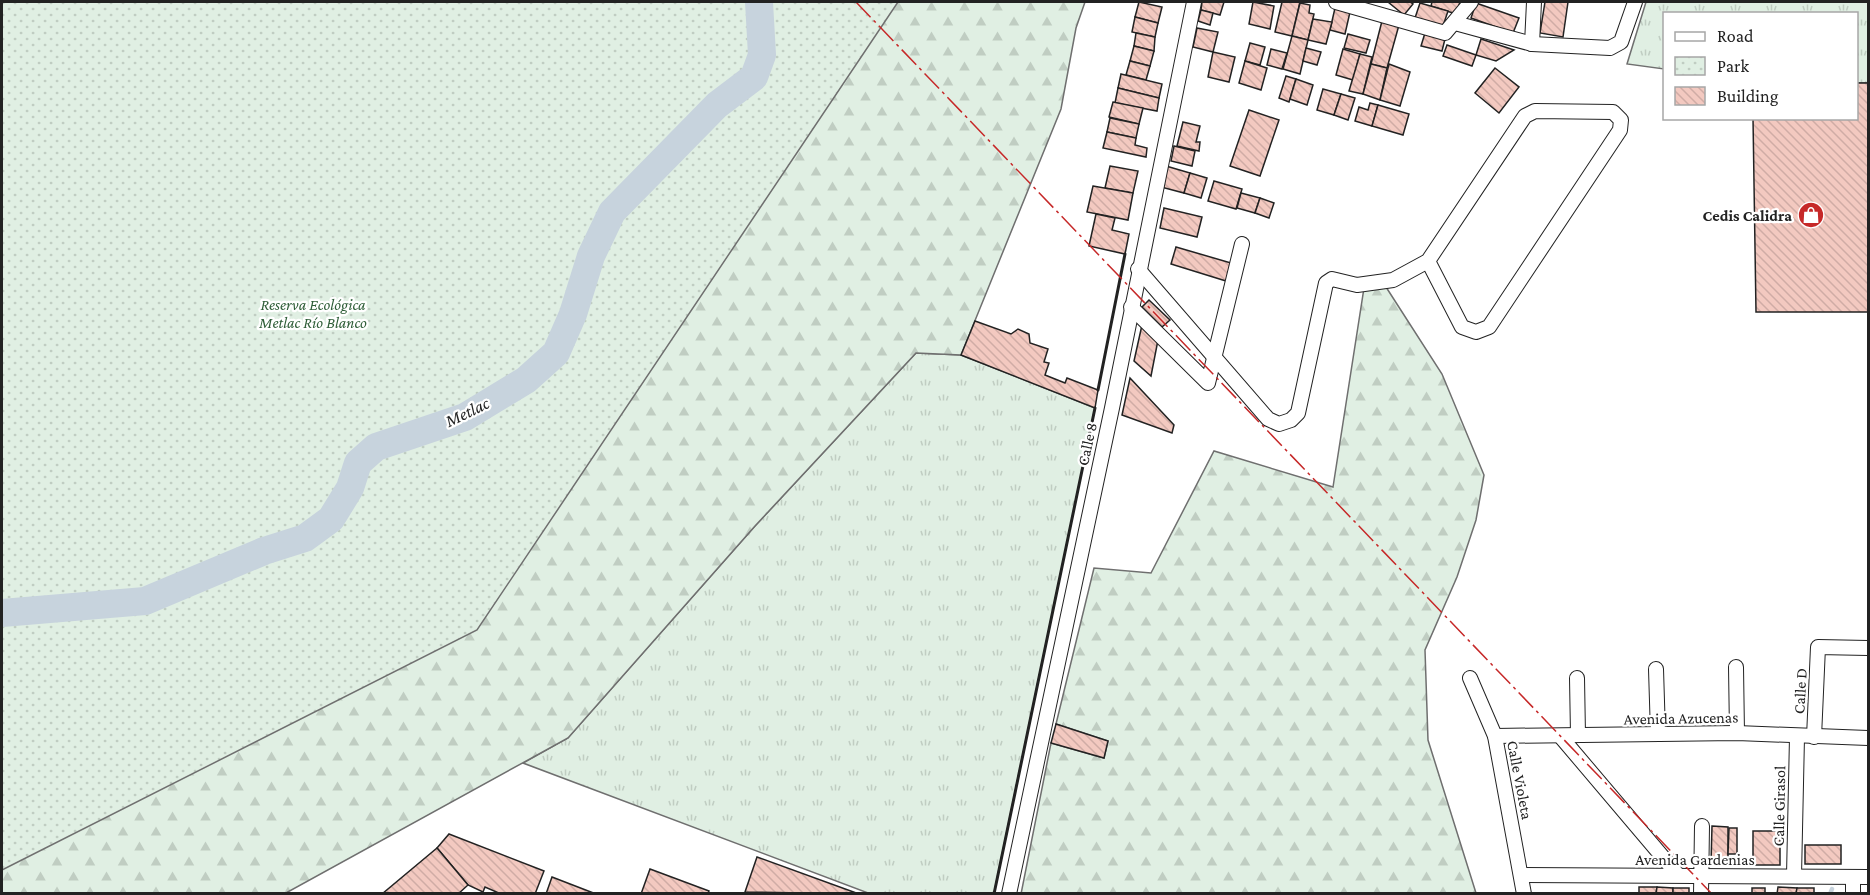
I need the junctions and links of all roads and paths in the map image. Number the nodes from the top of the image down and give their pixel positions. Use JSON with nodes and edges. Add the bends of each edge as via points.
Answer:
{"nodes":[{"id":1,"x":1194,"y":2,"type":"edge"},
{"id":2,"x":1336,"y":2,"type":"edge"},
{"id":3,"x":1471,"y":2,"type":"edge"},
{"id":4,"x":1534,"y":2,"type":"edge"},
{"id":5,"x":1635,"y":2,"type":"edge"},
{"id":6,"x":1356,"y":3,"type":"edge"},
{"id":7,"x":1455,"y":23,"type":"junction"},
{"id":8,"x":1532,"y":44,"type":"junction"},
{"id":9,"x":1242,"y":244,"type":"dead end"},
{"id":10,"x":1428,"y":261,"type":"junction"},
{"id":11,"x":1138,"y":269,"type":"junction"},
{"id":12,"x":1131,"y":307,"type":"junction"},
{"id":13,"x":1215,"y":358,"type":"junction"},
{"id":14,"x":1869,"y":648,"type":"edge"},
{"id":15,"x":1736,"y":667,"type":"dead end"},
{"id":16,"x":1656,"y":669,"type":"dead end"},
{"id":17,"x":1470,"y":678,"type":"dead end"},
{"id":18,"x":1577,"y":678,"type":"dead end"},
{"id":19,"x":1737,"y":733,"type":"junction"},
{"id":20,"x":1658,"y":734,"type":"junction"},
{"id":21,"x":1578,"y":735,"type":"junction"},
{"id":22,"x":1495,"y":736,"type":"junction"},
{"id":23,"x":1561,"y":737,"type":"junction"},
{"id":24,"x":1797,"y":737,"type":"junction"},
{"id":25,"x":1814,"y":737,"type":"junction"},
{"id":26,"x":1869,"y":738,"type":"edge"},
{"id":27,"x":1702,"y":826,"type":"dead end"},
{"id":28,"x":1522,"y":875,"type":"junction"},
{"id":29,"x":1678,"y":875,"type":"junction"},
{"id":30,"x":1702,"y":876,"type":"junction"},
{"id":31,"x":1794,"y":876,"type":"junction"},
{"id":32,"x":1853,"y":877,"type":"junction"},
{"id":33,"x":1869,"y":877,"type":"edge"},
{"id":34,"x":1009,"y":894,"type":"edge"},
{"id":35,"x":1524,"y":894,"type":"edge"},
{"id":36,"x":1701,"y":894,"type":"edge"},
{"id":37,"x":1853,"y":894,"type":"edge"}],
"edges":[{"from":1,"to":11,"type":"street","name":"Calle 8"},
{"from":2,"to":6,"type":"street"},
{"from":3,"to":7,"type":"street"},
{"from":4,"to":8,"type":"street"},
{"from":5,"to":8,"type":"street","via":[[1621,42],[1610,48]]},
{"from":6,"to":7,"type":"street","via":[[1445,33]]},
{"from":7,"to":8,"type":"street"},
{"from":9,"to":13,"type":"street"},
{"from":10,"to":10,"type":"street","via":[[1525,116],[1535,111],[1613,112],[1621,120],[1620,130],[1490,327],[1476,332],[1462,327]]},
{"from":10,"to":13,"type":"street","via":[[1393,280],[1357,285],[1332,279],[1326,284],[1298,413],[1291,420],[1279,424],[1268,419]]},
{"from":11,"to":12,"type":"street","name":"Calle 8"},
{"from":11,"to":13,"type":"street"},
{"from":12,"to":13,"type":"street","via":[[1208,384]]},
{"from":12,"to":34,"type":"street","name":"Calle 8"},
{"from":14,"to":25,"type":"street","name":"Calle D","via":[[1818,647]]},
{"from":15,"to":19,"type":"street"},
{"from":16,"to":20,"type":"street"},
{"from":17,"to":22,"type":"street","name":"Calle Violeta"},
{"from":18,"to":21,"type":"street"},
{"from":19,"to":20,"type":"street","name":"Avenida Azucenas"},
{"from":19,"to":24,"type":"street","name":"Avenida Azucenas"},
{"from":20,"to":21,"type":"street","name":"Avenida Azucenas"},
{"from":21,"to":23,"type":"street","name":"Avenida Azucenas"},
{"from":22,"to":23,"type":"street","name":"Avenida Azucenas"},
{"from":22,"to":28,"type":"street","name":"Calle Violeta"},
{"from":23,"to":29,"type":"street"},
{"from":24,"to":25,"type":"street","name":"Avenida Azucenas"},
{"from":24,"to":31,"type":"street","name":"Calle Girasol"},
{"from":25,"to":26,"type":"street","name":"Avenida Azucenas"},
{"from":27,"to":30,"type":"street"},
{"from":28,"to":29,"type":"street","name":"Avenida Gardenias"},
{"from":28,"to":35,"type":"street","name":"Calle Violeta"},
{"from":29,"to":30,"type":"street","name":"Avenida Gardenias"},
{"from":30,"to":31,"type":"street","name":"Avenida Gardenias"},
{"from":30,"to":36,"type":"street"},
{"from":31,"to":32,"type":"street","name":"Avenida Gardenias"},
{"from":32,"to":33,"type":"street","name":"Avenida Gardenias"},
{"from":32,"to":37,"type":"street"}]}
